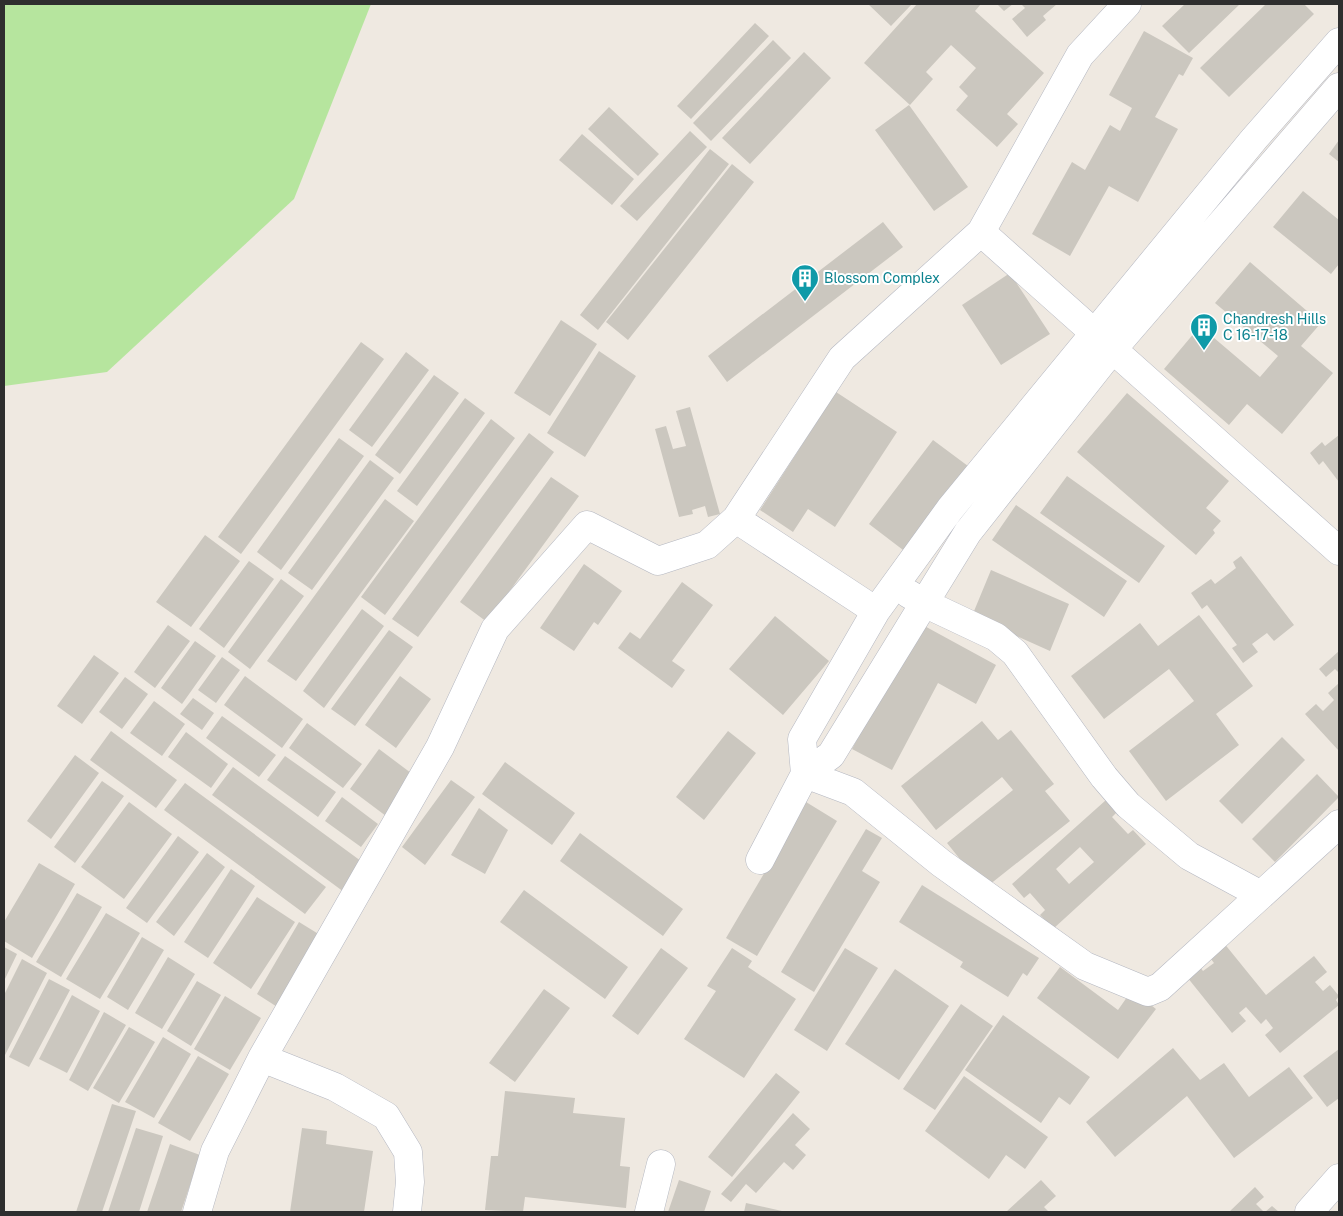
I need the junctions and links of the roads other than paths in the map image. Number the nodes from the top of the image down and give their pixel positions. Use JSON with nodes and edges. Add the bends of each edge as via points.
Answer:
{"nodes":[{"id":1,"x":1127,"y":4,"type":"edge"},
{"id":2,"x":1339,"y":42,"type":"edge"},
{"id":3,"x":1339,"y":87,"type":"edge"},
{"id":4,"x":981,"y":232,"type":"junction"},
{"id":5,"x":1103,"y":342,"type":"junction"},
{"id":6,"x":736,"y":520,"type":"junction"},
{"id":7,"x":1339,"y":551,"type":"edge"},
{"id":8,"x":896,"y":584,"type":"junction"},
{"id":9,"x":924,"y":603,"type":"junction"},
{"id":10,"x":876,"y":611,"type":"junction"},
{"id":11,"x":805,"y":774,"type":"junction"},
{"id":12,"x":1339,"y":824,"type":"edge"},
{"id":13,"x":760,"y":860,"type":"dead end"},
{"id":14,"x":1261,"y":895,"type":"junction"},
{"id":15,"x":262,"y":1058,"type":"junction"},
{"id":16,"x":661,"y":1164,"type":"dead end"},
{"id":17,"x":1339,"y":1178,"type":"edge"},
{"id":18,"x":197,"y":1212,"type":"edge"},
{"id":19,"x":407,"y":1212,"type":"edge"},
{"id":20,"x":649,"y":1212,"type":"edge"},
{"id":21,"x":1309,"y":1212,"type":"edge"}],
"edges":[{"from":1,"to":4,"type":"street","via":[[1080,55]]},
{"from":2,"to":5,"type":"street","via":[[1254,139]]},
{"from":3,"to":5,"type":"street"},
{"from":4,"to":5,"type":"street"},
{"from":4,"to":6,"type":"street","via":[[842,358]]},
{"from":5,"to":7,"type":"street"},
{"from":5,"to":8,"type":"street","via":[[950,509]]},
{"from":5,"to":9,"type":"street","via":[[968,532]]},
{"from":6,"to":10,"type":"street"},
{"from":6,"to":15,"type":"street","via":[[707,545],[658,561],[586,525],[495,630],[440,747]]},
{"from":8,"to":9,"type":"street"},
{"from":8,"to":10,"type":"street"},
{"from":9,"to":11,"type":"street","via":[[831,755]]},
{"from":9,"to":14,"type":"street","via":[[996,637],[1015,653],[1128,805],[1189,856]]},
{"from":10,"to":11,"type":"street","via":[[802,739]]},
{"from":11,"to":13,"type":"street"},
{"from":11,"to":14,"type":"street","via":[[853,792],[941,864],[1085,966],[1148,992],[1160,987]]},
{"from":12,"to":14,"type":"street"},
{"from":15,"to":18,"type":"street","via":[[215,1151]]},
{"from":15,"to":19,"type":"street","via":[[335,1087],[386,1116],[408,1152]]},
{"from":16,"to":20,"type":"street"},
{"from":17,"to":21,"type":"street"}]}
